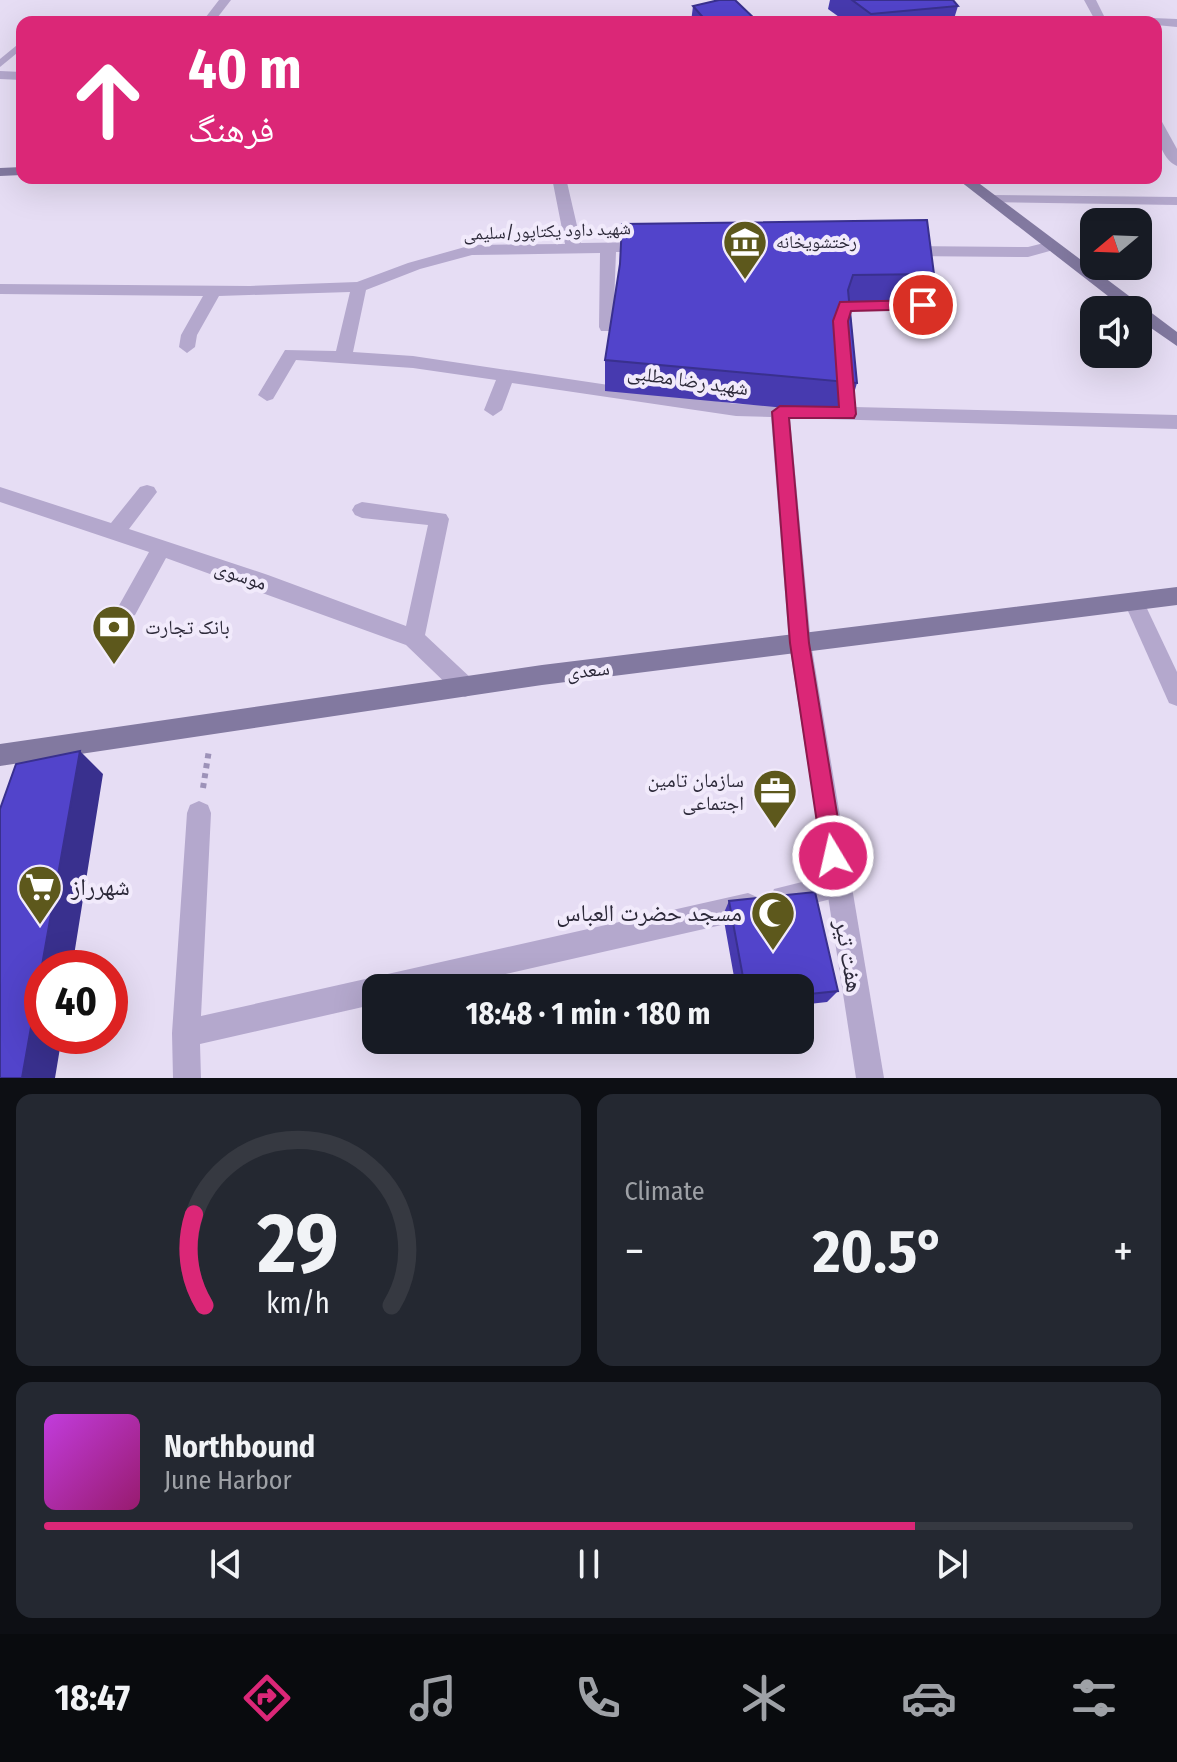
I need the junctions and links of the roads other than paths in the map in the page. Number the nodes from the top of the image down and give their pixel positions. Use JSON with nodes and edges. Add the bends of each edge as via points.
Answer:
{"nodes":[{"id":1,"x":225,"y":0,"type":"edge"},
{"id":2,"x":213,"y":16,"type":"edge"},
{"id":3,"x":16,"y":49,"type":"edge"},
{"id":4,"x":0,"y":64,"type":"edge"},
{"id":5,"x":1162,"y":134,"type":"edge"},
{"id":6,"x":1177,"y":162,"type":"edge"},
{"id":7,"x":560,"y":184,"type":"edge"},
{"id":8,"x":971,"y":184,"type":"edge"},
{"id":9,"x":991,"y":199,"type":"junction"},
{"id":10,"x":1177,"y":201,"type":"edge"},
{"id":11,"x":1052,"y":246,"type":"junction"},
{"id":12,"x":608,"y":247,"type":"junction"},
{"id":13,"x":662,"y":247,"type":"edge"},
{"id":14,"x":574,"y":248,"type":"junction"},
{"id":15,"x":884,"y":251,"type":"edge"},
{"id":16,"x":917,"y":251,"type":"junction"},
{"id":17,"x":359,"y":287,"type":"junction"},
{"id":18,"x":0,"y":289,"type":"edge"},
{"id":19,"x":214,"y":291,"type":"junction"},
{"id":20,"x":1118,"y":296,"type":"edge"},
{"id":21,"x":1152,"y":321,"type":"edge"},
{"id":22,"x":607,"y":327,"type":"edge"},
{"id":23,"x":841,"y":336,"type":"edge"},
{"id":24,"x":1177,"y":340,"type":"edge"},
{"id":25,"x":187,"y":347,"type":"dead end"},
{"id":26,"x":343,"y":357,"type":"junction"},
{"id":27,"x":506,"y":376,"type":"junction"},
{"id":28,"x":267,"y":395,"type":"dead end"},
{"id":29,"x":493,"y":410,"type":"dead end"},
{"id":30,"x":780,"y":412,"type":"junction"},
{"id":31,"x":1177,"y":422,"type":"edge"},
{"id":32,"x":147,"y":492,"type":"dead end"},
{"id":33,"x":0,"y":494,"type":"edge"},
{"id":34,"x":362,"y":510,"type":"dead end"},
{"id":35,"x":114,"y":533,"type":"junction"},
{"id":36,"x":161,"y":548,"type":"junction"},
{"id":37,"x":1177,"y":596,"type":"edge"},
{"id":38,"x":1134,"y":602,"type":"junction"},
{"id":39,"x":128,"y":609,"type":"dead end"},
{"id":40,"x":414,"y":638,"type":"junction"},
{"id":41,"x":800,"y":643,"type":"junction"},
{"id":42,"x":465,"y":687,"type":"junction"},
{"id":43,"x":1177,"y":696,"type":"edge"},
{"id":44,"x":0,"y":755,"type":"edge"},
{"id":45,"x":199,"y":813,"type":"road end"},
{"id":46,"x":838,"y":886,"type":"junction"},
{"id":47,"x":446,"y":974,"type":"edge"},
{"id":48,"x":362,"y":993,"type":"edge"},
{"id":49,"x":186,"y":1033,"type":"junction"},
{"id":50,"x":187,"y":1078,"type":"edge"},
{"id":51,"x":870,"y":1078,"type":"edge"}],
"edges":[{"from":1,"to":2,"type":"street"},
{"from":3,"to":4,"type":"lane"},
{"from":5,"to":6,"type":"street"},
{"from":7,"to":14,"type":"street"},
{"from":8,"to":9,"type":"main road"},
{"from":9,"to":10,"type":"street"},
{"from":9,"to":11,"type":"main road"},
{"from":11,"to":16,"type":"street","via":[[1028,252]]},
{"from":11,"to":20,"type":"main road"},
{"from":12,"to":13,"type":"street","name":"شهید داود یکتاپور/سلیمی"},
{"from":12,"to":14,"type":"street","name":"شهید داود یکتاپور/سلیمی"},
{"from":12,"to":22,"type":"street"},
{"from":14,"to":17,"type":"street","name":"شهید داود یکتاپور/سلیمی","via":[[472,250]]},
{"from":15,"to":16,"type":"street"},
{"from":16,"to":23,"type":"street","via":[[923,305],[845,306]]},
{"from":17,"to":19,"type":"street","name":"شهید داود یکتاپور/سلیمی"},
{"from":17,"to":26,"type":"street"},
{"from":18,"to":19,"type":"street","name":"شهید داود یکتاپور/سلیمی"},
{"from":19,"to":25,"type":"street"},
{"from":21,"to":24,"type":"main road"},
{"from":26,"to":27,"type":"street","name":"شهید رضا مطلبی"},
{"from":26,"to":28,"type":"street","name":"شهید رضا مطلبی","via":[[291,354]]},
{"from":27,"to":29,"type":"street"},
{"from":27,"to":30,"type":"street","name":"شهید رضا مطلبی"},
{"from":30,"to":31,"type":"street","name":"شهید رضا مطلبی","via":[[847,406]]},
{"from":30,"to":41,"type":"street","name":"هفت تیر"},
{"from":32,"to":35,"type":"street"},
{"from":33,"to":35,"type":"street","name":"موسوی"},
{"from":34,"to":40,"type":"street","via":[[439,519]]},
{"from":35,"to":36,"type":"street","name":"موسوی"},
{"from":36,"to":39,"type":"street"},
{"from":36,"to":40,"type":"street","name":"موسوی"},
{"from":37,"to":38,"type":"main road","name":"سعدی"},
{"from":38,"to":41,"type":"main road","name":"سعدی"},
{"from":38,"to":43,"type":"street"},
{"from":40,"to":42,"type":"street","name":"موسوی"},
{"from":41,"to":42,"type":"main road","name":"سعدی"},
{"from":41,"to":46,"type":"street","name":"هفت تیر"},
{"from":42,"to":44,"type":"main road","name":"سعدی"},
{"from":45,"to":49,"type":"street"},
{"from":46,"to":47,"type":"street"},
{"from":46,"to":51,"type":"street","name":"هفت تیر"},
{"from":48,"to":49,"type":"street"},
{"from":49,"to":50,"type":"street"}]}
